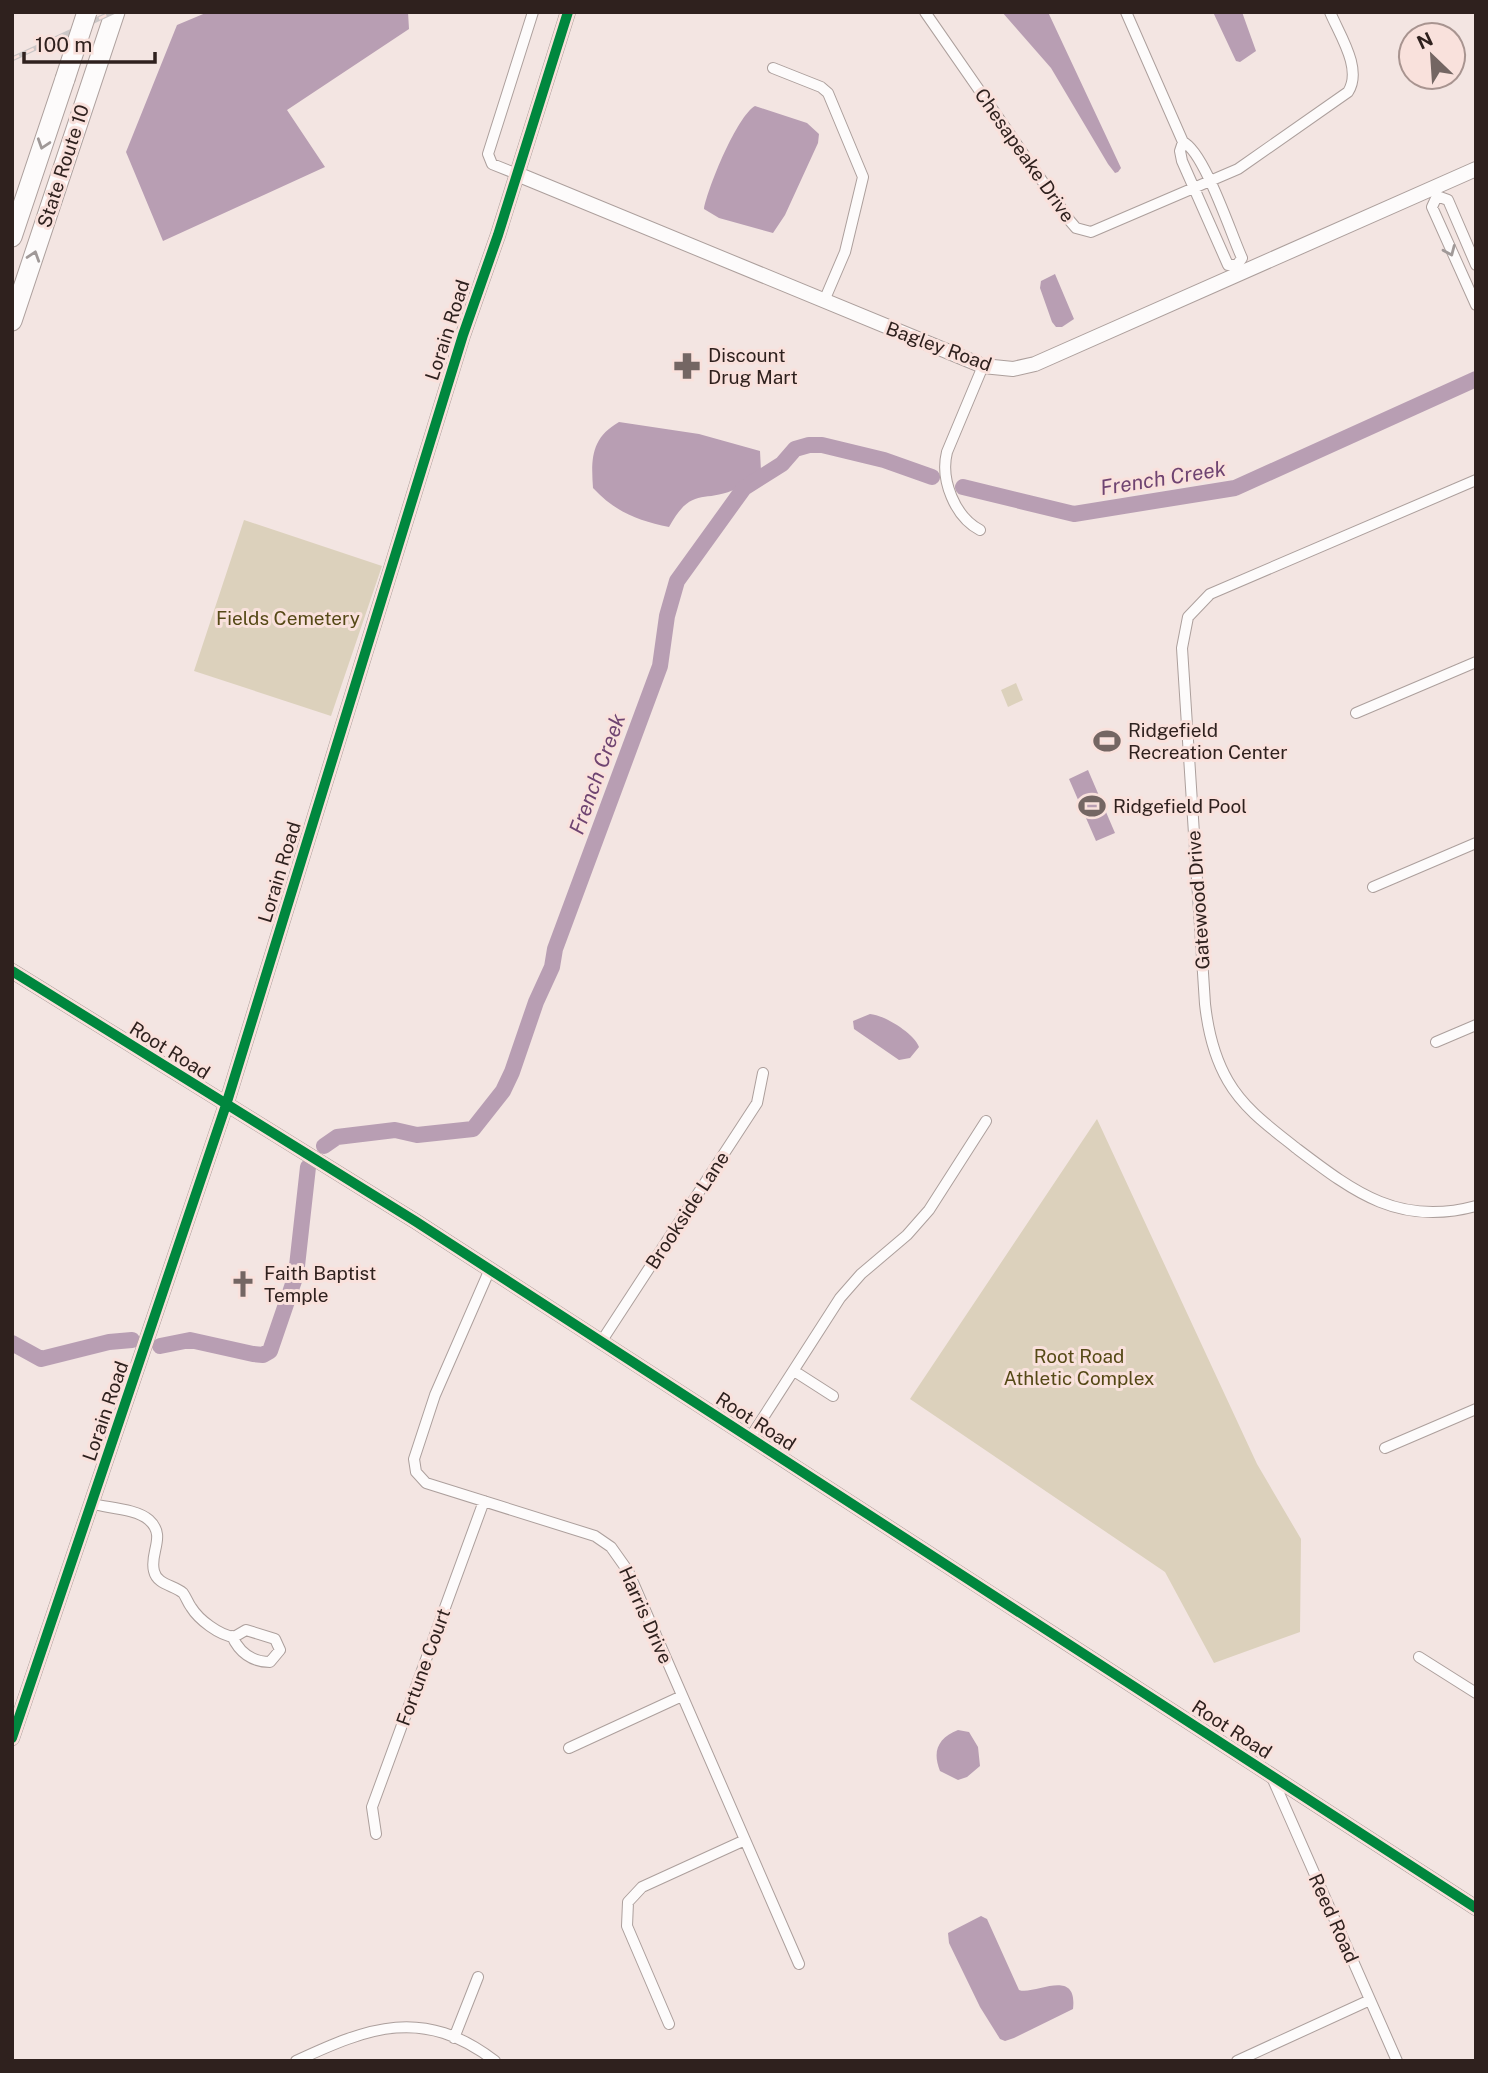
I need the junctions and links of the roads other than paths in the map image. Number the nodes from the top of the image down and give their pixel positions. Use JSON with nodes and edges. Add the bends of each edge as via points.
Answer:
{"nodes":[{"id":1,"x":87,"y":12,"type":"edge"},
{"id":2,"x":115,"y":12,"type":"edge"},
{"id":3,"x":533,"y":12,"type":"edge"},
{"id":4,"x":568,"y":12,"type":"edge"},
{"id":5,"x":925,"y":12,"type":"edge"},
{"id":6,"x":1126,"y":12,"type":"edge"},
{"id":7,"x":1330,"y":12,"type":"edge"},
{"id":8,"x":773,"y":68,"type":"dead end"},
{"id":9,"x":1183,"y":142,"type":"junction"},
{"id":10,"x":1476,"y":169,"type":"edge"},
{"id":11,"x":517,"y":174,"type":"junction"},
{"id":12,"x":1209,"y":183,"type":"junction"},
{"id":13,"x":1194,"y":189,"type":"junction"},
{"id":14,"x":1436,"y":192,"type":"junction"},
{"id":15,"x":12,"y":237,"type":"edge"},
{"id":16,"x":1476,"y":265,"type":"edge"},
{"id":17,"x":1238,"y":270,"type":"junction"},
{"id":18,"x":824,"y":301,"type":"junction"},
{"id":19,"x":1476,"y":304,"type":"edge"},
{"id":20,"x":12,"y":321,"type":"edge"},
{"id":21,"x":983,"y":366,"type":"junction"},
{"id":22,"x":1476,"y":480,"type":"edge"},
{"id":23,"x":980,"y":530,"type":"dead end"},
{"id":24,"x":1476,"y":662,"type":"edge"},
{"id":25,"x":1356,"y":712,"type":"dead end"},
{"id":26,"x":1476,"y":843,"type":"edge"},
{"id":27,"x":1373,"y":887,"type":"dead end"},
{"id":28,"x":12,"y":971,"type":"edge"},
{"id":29,"x":1476,"y":1025,"type":"edge"},
{"id":30,"x":1436,"y":1042,"type":"dead end"},
{"id":31,"x":763,"y":1073,"type":"dead end"},
{"id":32,"x":226,"y":1105,"type":"junction"},
{"id":33,"x":986,"y":1121,"type":"dead end"},
{"id":34,"x":1476,"y":1206,"type":"edge"},
{"id":35,"x":490,"y":1269,"type":"junction"},
{"id":36,"x":601,"y":1342,"type":"junction"},
{"id":37,"x":794,"y":1371,"type":"junction"},
{"id":38,"x":833,"y":1396,"type":"dead end"},
{"id":39,"x":1476,"y":1409,"type":"edge"},
{"id":40,"x":750,"y":1438,"type":"junction"},
{"id":41,"x":1385,"y":1448,"type":"dead end"},
{"id":42,"x":484,"y":1501,"type":"junction"},
{"id":43,"x":93,"y":1504,"type":"junction"},
{"id":44,"x":232,"y":1636,"type":"dead end"},
{"id":45,"x":1419,"y":1657,"type":"dead end"},
{"id":46,"x":1476,"y":1693,"type":"edge"},
{"id":47,"x":682,"y":1696,"type":"junction"},
{"id":48,"x":12,"y":1738,"type":"edge"},
{"id":49,"x":569,"y":1748,"type":"dead end"},
{"id":50,"x":1271,"y":1776,"type":"junction"},
{"id":51,"x":376,"y":1834,"type":"dead end"},
{"id":52,"x":745,"y":1840,"type":"junction"},
{"id":53,"x":1476,"y":1908,"type":"edge"},
{"id":54,"x":799,"y":1964,"type":"dead end"},
{"id":55,"x":478,"y":1977,"type":"dead end"},
{"id":56,"x":1370,"y":2000,"type":"junction"},
{"id":57,"x":669,"y":2024,"type":"dead end"},
{"id":58,"x":454,"y":2038,"type":"junction"},
{"id":59,"x":296,"y":2061,"type":"edge"},
{"id":60,"x":495,"y":2061,"type":"edge"},
{"id":61,"x":1237,"y":2061,"type":"edge"},
{"id":62,"x":1397,"y":2061,"type":"edge"}],
"edges":[{"from":1,"to":15,"type":"highway","name":"State Route 10","one_way":true,"bridge":true},
{"from":20,"to":2,"type":"highway","name":"State Route 10","one_way":true},
{"from":3,"to":11,"type":"street","via":[[488,158],[494,166]]},
{"from":4,"to":11,"type":"street","name":"Lorain Road"},
{"from":5,"to":13,"type":"street","name":"Chesapeake Drive","via":[[1076,228],[1098,231]]},
{"from":6,"to":9,"type":"street"},
{"from":7,"to":12,"type":"street","name":"Chesapeake Drive","via":[[1352,66],[1350,88],[1245,165]]},
{"from":8,"to":18,"type":"street","via":[[828,93],[863,173],[848,243]]},
{"from":9,"to":12,"type":"street","via":[[1196,154]]},
{"from":9,"to":13,"type":"street","via":[[1180,157]]},
{"from":10,"to":14,"type":"street","name":"Bagley Road"},
{"from":11,"to":18,"type":"street","name":"Bagley Road"},
{"from":11,"to":32,"type":"street","name":"Lorain Road","via":[[463,335]]},
{"from":12,"to":13,"type":"street","name":"Chesapeake Drive"},
{"from":12,"to":17,"type":"street","via":[[1242,258]]},
{"from":13,"to":17,"type":"street","via":[[1228,265]]},
{"from":14,"to":16,"type":"street","via":[[1448,200]]},
{"from":14,"to":17,"type":"street","name":"Bagley Road"},
{"from":14,"to":19,"type":"street","one_way":true,"via":[[1432,207]]},
{"from":17,"to":21,"type":"street","name":"Bagley Road","via":[[1035,364],[1013,369]]},
{"from":18,"to":21,"type":"street","name":"Bagley Road"},
{"from":21,"to":23,"type":"street","via":[[945,467],[962,517]]},
{"from":22,"to":34,"type":"street","name":"Gatewood Drive","via":[[1210,594],[1188,617],[1182,648],[1205,1004],[1210,1037],[1233,1090],[1260,1119],[1358,1193],[1415,1211]]},
{"from":24,"to":25,"type":"street"},
{"from":26,"to":27,"type":"street"},
{"from":28,"to":32,"type":"street","name":"Root Road"},
{"from":29,"to":30,"type":"street"},
{"from":31,"to":36,"type":"street","name":"Brookside Lane","via":[[757,1103]]},
{"from":32,"to":35,"type":"street","name":"Root Road"},
{"from":32,"to":43,"type":"street","name":"Lorain Road"},
{"from":33,"to":37,"type":"street","via":[[929,1210],[847,1290]]},
{"from":35,"to":36,"type":"street","name":"Root Road"},
{"from":35,"to":42,"type":"street","name":"Harris Drive","via":[[435,1395],[414,1463],[426,1483]]},
{"from":36,"to":40,"type":"street","name":"Root Road"},
{"from":37,"to":38,"type":"street"},
{"from":37,"to":40,"type":"street"},
{"from":39,"to":41,"type":"street"},
{"from":40,"to":50,"type":"street","name":"Root Road"},
{"from":42,"to":47,"type":"street","name":"Harris Drive","via":[[591,1534],[611,1547],[628,1572]]},
{"from":42,"to":51,"type":"street","name":"Fortune Court","via":[[372,1807]]},
{"from":43,"to":44,"type":"street","via":[[151,1521],[158,1537],[155,1575],[182,1592],[192,1610],[214,1628]]},
{"from":43,"to":48,"type":"street","name":"Lorain Road"},
{"from":45,"to":46,"type":"street"},
{"from":47,"to":49,"type":"street"},
{"from":47,"to":52,"type":"street","name":"Harris Drive"},
{"from":50,"to":53,"type":"street","name":"Root Road"},
{"from":50,"to":56,"type":"street","name":"Reed Road"},
{"from":52,"to":54,"type":"street","name":"Harris Drive"},
{"from":52,"to":57,"type":"street","via":[[642,1887],[628,1902],[627,1926]]},
{"from":55,"to":58,"type":"street"},
{"from":56,"to":61,"type":"street"},
{"from":56,"to":62,"type":"street","name":"Reed Road"},
{"from":58,"to":59,"type":"street","via":[[420,2028],[381,2028],[349,2036]]},
{"from":58,"to":60,"type":"street"}]}
